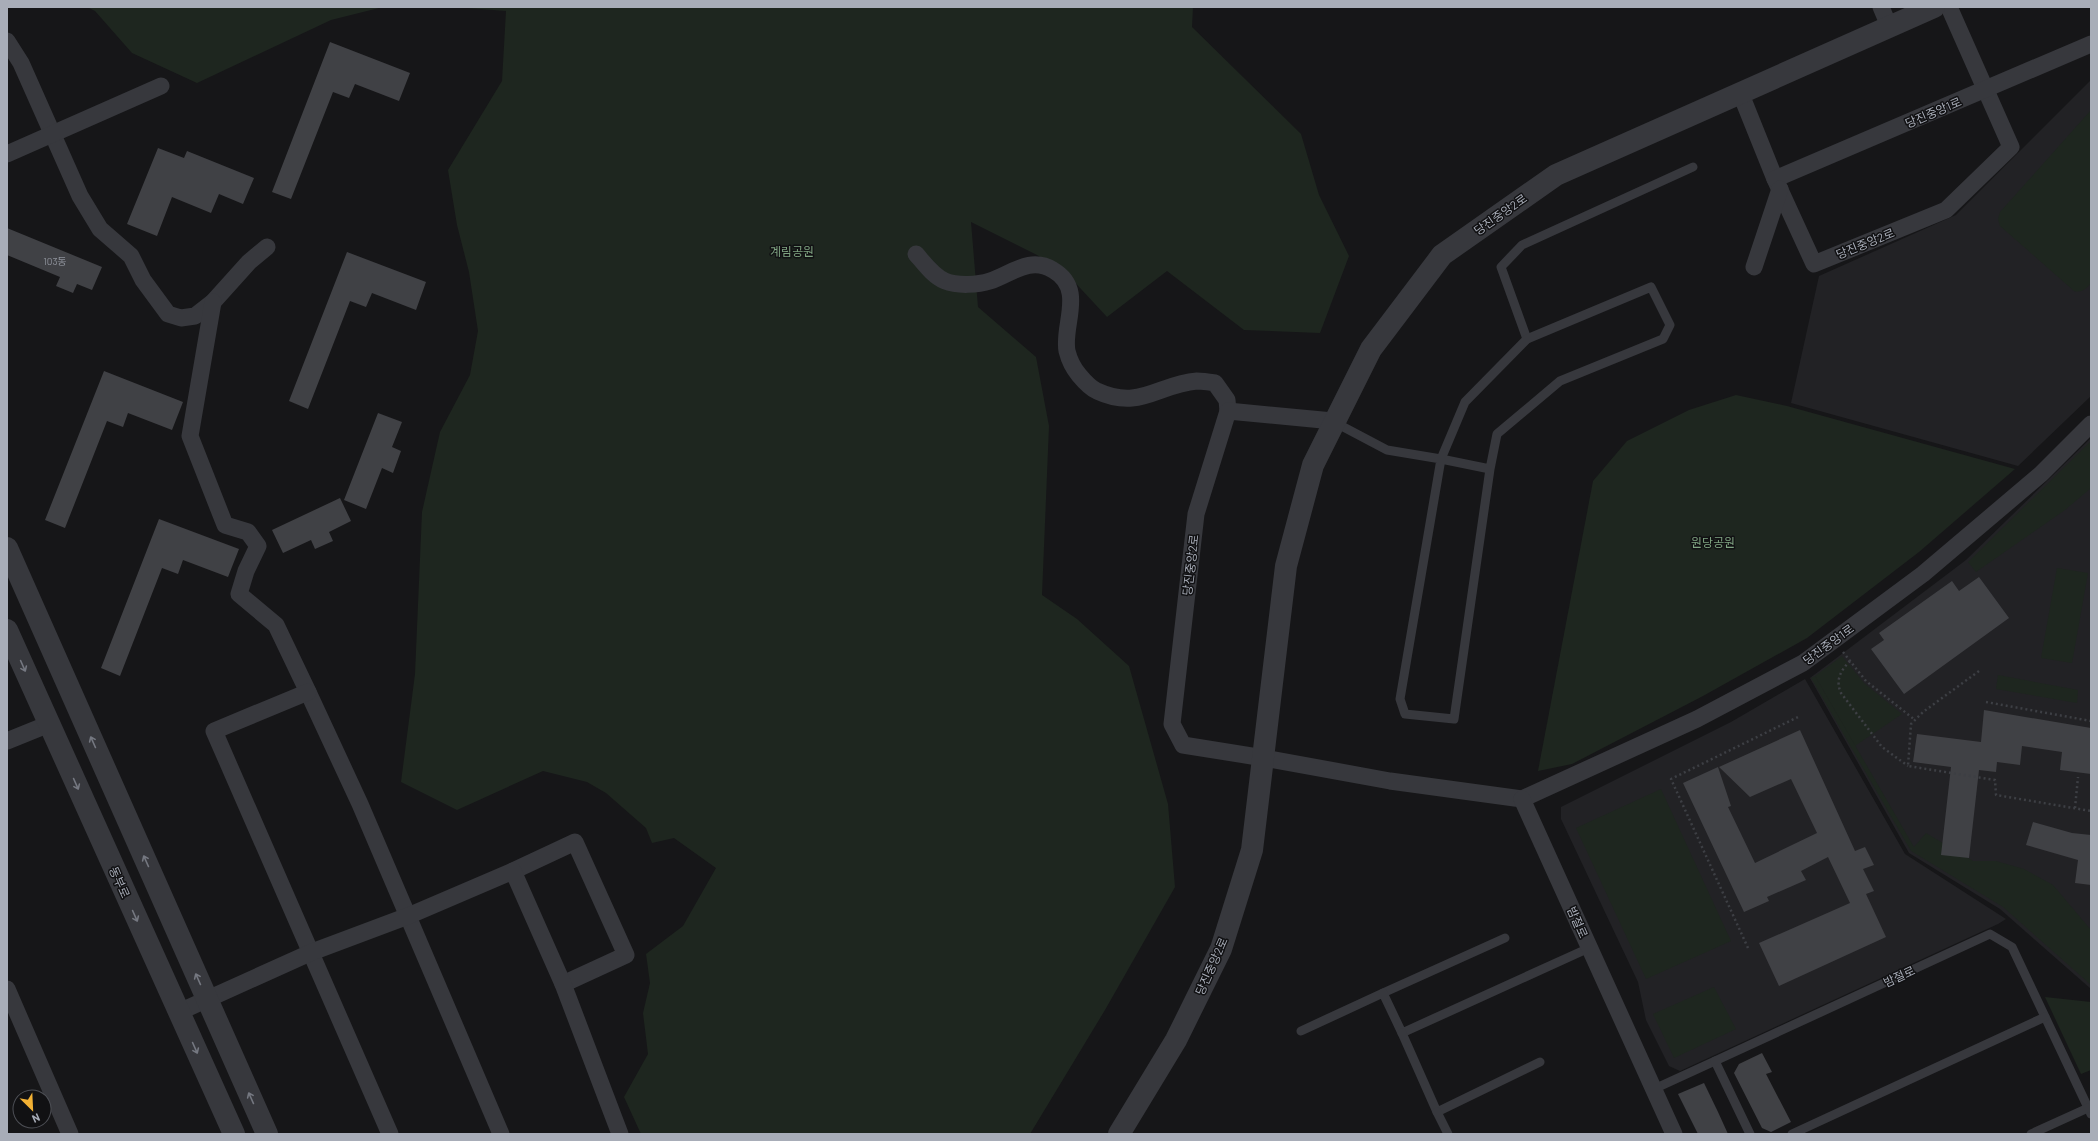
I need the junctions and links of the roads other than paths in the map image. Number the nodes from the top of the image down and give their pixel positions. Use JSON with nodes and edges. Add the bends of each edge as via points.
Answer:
{"nodes":[{"id":1,"x":1934,"y":7,"type":"edge"},
{"id":2,"x":1949,"y":7,"type":"edge"},
{"id":3,"x":1885,"y":16,"type":"edge"},
{"id":4,"x":7,"y":41,"type":"edge"},
{"id":5,"x":2091,"y":44,"type":"edge"},
{"id":6,"x":161,"y":86,"type":"dead end"},
{"id":7,"x":1985,"y":90,"type":"junction"},
{"id":8,"x":1740,"y":92,"type":"junction"},
{"id":9,"x":53,"y":134,"type":"junction"},
{"id":10,"x":7,"y":154,"type":"edge"},
{"id":11,"x":1693,"y":167,"type":"dead end"},
{"id":12,"x":1778,"y":184,"type":"junction"},
{"id":13,"x":267,"y":247,"type":"dead end"},
{"id":14,"x":916,"y":254,"type":"dead end"},
{"id":15,"x":1754,"y":267,"type":"dead end"},
{"id":16,"x":213,"y":302,"type":"junction"},
{"id":17,"x":1527,"y":340,"type":"junction"},
{"id":18,"x":1228,"y":411,"type":"junction"},
{"id":19,"x":1333,"y":421,"type":"junction"},
{"id":20,"x":2091,"y":424,"type":"edge"},
{"id":21,"x":1440,"y":459,"type":"junction"},
{"id":22,"x":1490,"y":469,"type":"junction"},
{"id":23,"x":7,"y":548,"type":"edge"},
{"id":24,"x":7,"y":630,"type":"edge"},
{"id":25,"x":308,"y":692,"type":"junction"},
{"id":26,"x":49,"y":724,"type":"junction"},
{"id":27,"x":7,"y":741,"type":"edge"},
{"id":28,"x":1264,"y":758,"type":"junction"},
{"id":29,"x":1522,"y":799,"type":"junction"},
{"id":30,"x":513,"y":871,"type":"junction"},
{"id":31,"x":408,"y":916,"type":"junction"},
{"id":32,"x":1505,"y":938,"type":"dead end"},
{"id":33,"x":1590,"y":948,"type":"junction"},
{"id":34,"x":312,"y":952,"type":"junction"},
{"id":35,"x":563,"y":984,"type":"junction"},
{"id":36,"x":7,"y":990,"type":"edge"},
{"id":37,"x":1382,"y":993,"type":"junction"},
{"id":38,"x":207,"y":999,"type":"junction"},
{"id":39,"x":179,"y":1012,"type":"junction"},
{"id":40,"x":2045,"y":1017,"type":"junction"},
{"id":41,"x":1301,"y":1030,"type":"dead end"},
{"id":42,"x":1402,"y":1033,"type":"junction"},
{"id":43,"x":1715,"y":1061,"type":"junction"},
{"id":44,"x":1540,"y":1062,"type":"dead end"},
{"id":45,"x":1654,"y":1089,"type":"junction"},
{"id":46,"x":2090,"y":1111,"type":"edge"},
{"id":47,"x":1437,"y":1112,"type":"junction"},
{"id":48,"x":70,"y":1134,"type":"edge"},
{"id":49,"x":234,"y":1134,"type":"edge"},
{"id":50,"x":267,"y":1134,"type":"edge"},
{"id":51,"x":390,"y":1134,"type":"edge"},
{"id":52,"x":501,"y":1134,"type":"edge"},
{"id":53,"x":620,"y":1134,"type":"edge"},
{"id":54,"x":1119,"y":1134,"type":"edge"},
{"id":55,"x":1448,"y":1134,"type":"edge"},
{"id":56,"x":1674,"y":1134,"type":"edge"},
{"id":57,"x":1750,"y":1134,"type":"edge"},
{"id":58,"x":1792,"y":1134,"type":"edge"},
{"id":59,"x":2031,"y":1134,"type":"edge"}],
"edges":[{"from":1,"to":3,"type":"street","name":"당진중앙2로"},
{"from":2,"to":7,"type":"street"},
{"from":3,"to":8,"type":"street","name":"당진중앙2로"},
{"from":4,"to":9,"type":"street","via":[[22,63]]},
{"from":5,"to":7,"type":"street","name":"당진중앙1로"},
{"from":6,"to":9,"type":"street"},
{"from":7,"to":12,"type":"street","name":"당진중앙1로"},
{"from":7,"to":12,"type":"street","name":"당진중앙2로","via":[[2011,147],[1946,210],[1814,264]]},
{"from":8,"to":12,"type":"street","name":"당진중앙2로"},
{"from":8,"to":19,"type":"street","name":"당진중앙2로","via":[[1556,175],[1442,255],[1371,349]]},
{"from":9,"to":10,"type":"street"},
{"from":9,"to":16,"type":"street","via":[[80,196],[100,229],[132,256],[143,280],[168,314],[181,318],[195,316]]},
{"from":11,"to":17,"type":"lane","via":[[1522,244],[1501,268]]},
{"from":12,"to":15,"type":"street"},
{"from":13,"to":16,"type":"street","via":[[249,262]]},
{"from":14,"to":18,"type":"street","via":[[931,271],[945,281],[961,284],[990,281],[1022,266],[1038,265],[1053,270],[1066,283],[1071,299],[1067,350],[1075,369],[1085,383],[1096,391],[1129,400],[1198,381],[1215,383],[1228,400]]},
{"from":16,"to":25,"type":"street","via":[[190,436],[225,524],[248,532],[258,546],[239,594],[276,625]]},
{"from":17,"to":21,"type":"lane","via":[[1465,402]]},
{"from":17,"to":22,"type":"lane","via":[[1651,287],[1670,325],[1663,339],[1560,381],[1498,434]]},
{"from":18,"to":19,"type":"street"},
{"from":18,"to":28,"type":"street","name":"당진중앙2로","via":[[1196,514],[1172,724],[1183,745]]},
{"from":19,"to":21,"type":"lane","via":[[1387,450]]},
{"from":19,"to":28,"type":"street","name":"당진중앙2로","via":[[1313,465],[1286,566]]},
{"from":20,"to":29,"type":"street","name":"당진중앙1로","via":[[2041,474],[1929,569],[1803,663],[1697,718]]},
{"from":21,"to":22,"type":"lane"},
{"from":21,"to":22,"type":"lane","via":[[1400,699],[1405,714],[1454,719]]},
{"from":38,"to":23,"type":"street","one_way":true},
{"from":24,"to":26,"type":"street","name":"동부로","one_way":true},
{"from":25,"to":31,"type":"street"},
{"from":25,"to":34,"type":"street","via":[[214,730]]},
{"from":26,"to":27,"type":"street"},
{"from":26,"to":39,"type":"street","name":"동부로","one_way":true},
{"from":28,"to":29,"type":"street","via":[[1390,781]]},
{"from":28,"to":54,"type":"street","name":"당진중앙2로","via":[[1252,850],[1221,949],[1176,1040]]},
{"from":29,"to":33,"type":"street","name":"밤절로"},
{"from":30,"to":31,"type":"street"},
{"from":30,"to":35,"type":"street"},
{"from":30,"to":35,"type":"street","via":[[575,842],[626,954]]},
{"from":31,"to":34,"type":"street"},
{"from":31,"to":52,"type":"street"},
{"from":32,"to":37,"type":"lane"},
{"from":33,"to":42,"type":"lane"},
{"from":33,"to":45,"type":"street","name":"밤절로"},
{"from":34,"to":38,"type":"street"},
{"from":34,"to":51,"type":"street"},
{"from":35,"to":53,"type":"street"},
{"from":36,"to":48,"type":"street"},
{"from":37,"to":41,"type":"lane"},
{"from":37,"to":42,"type":"lane"},
{"from":38,"to":39,"type":"street"},
{"from":50,"to":38,"type":"street","one_way":true},
{"from":39,"to":49,"type":"street","name":"동부로","one_way":true},
{"from":40,"to":43,"type":"lane","name":"밤절로","via":[[2012,947],[1990,934]]},
{"from":40,"to":46,"type":"lane","name":"밤절로"},
{"from":40,"to":58,"type":"lane"},
{"from":42,"to":47,"type":"lane"},
{"from":43,"to":45,"type":"lane","name":"밤절로"},
{"from":43,"to":57,"type":"lane"},
{"from":44,"to":47,"type":"lane"},
{"from":45,"to":56,"type":"street","name":"밤절로"},
{"from":46,"to":59,"type":"lane","name":"밤절로"},
{"from":47,"to":55,"type":"lane"}]}
